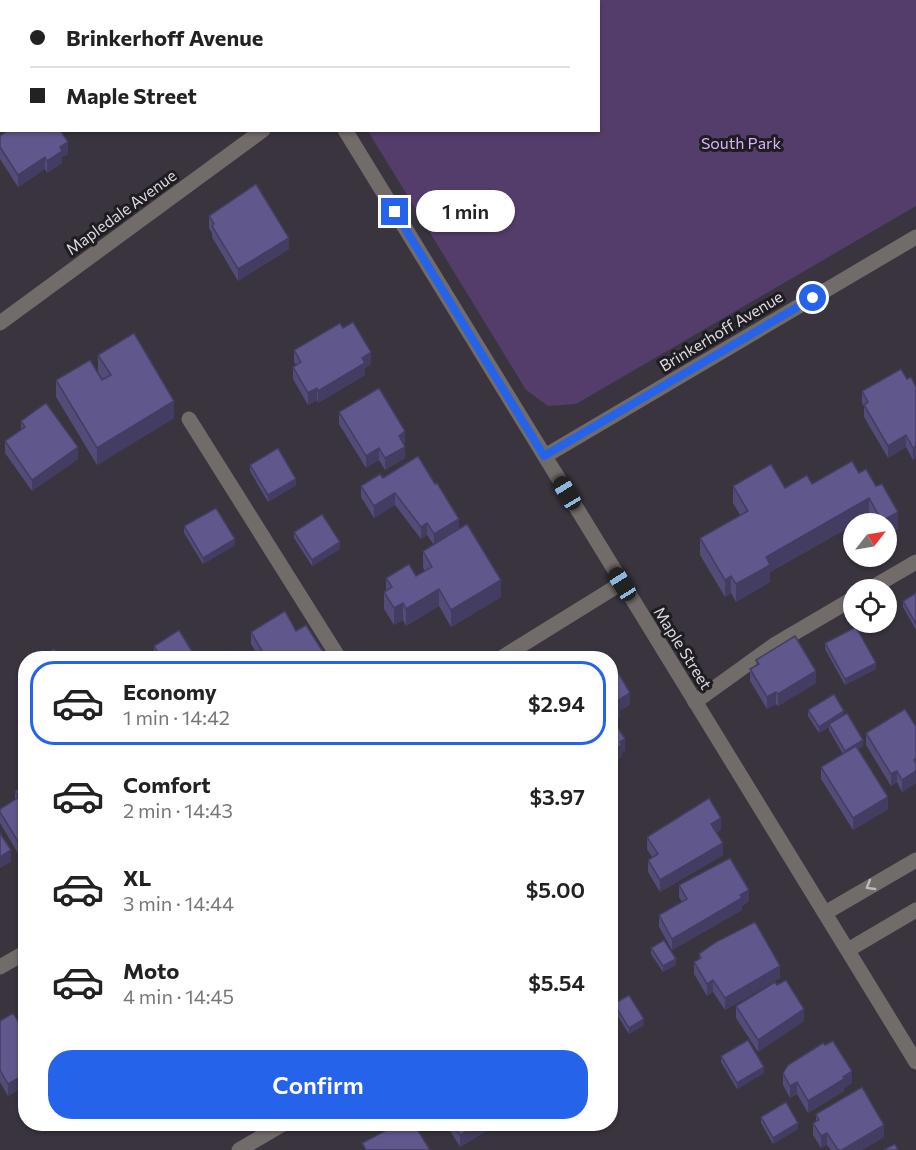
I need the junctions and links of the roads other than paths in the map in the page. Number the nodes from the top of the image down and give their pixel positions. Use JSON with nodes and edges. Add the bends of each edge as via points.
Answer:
{"nodes":[{"id":1,"x":260,"y":132,"type":"edge"},
{"id":2,"x":346,"y":132,"type":"edge"},
{"id":3,"x":916,"y":237,"type":"edge"},
{"id":4,"x":0,"y":323,"type":"edge"},
{"id":5,"x":189,"y":419,"type":"dead end"},
{"id":6,"x":544,"y":456,"type":"junction"},
{"id":7,"x":916,"y":562,"type":"edge"},
{"id":8,"x":887,"y":579,"type":"edge"},
{"id":9,"x":622,"y":584,"type":"junction"},
{"id":10,"x":843,"y":604,"type":"edge"},
{"id":11,"x":335,"y":651,"type":"edge"},
{"id":12,"x":512,"y":651,"type":"edge"},
{"id":13,"x":695,"y":702,"type":"junction"},
{"id":14,"x":916,"y":860,"type":"edge"},
{"id":15,"x":916,"y":910,"type":"edge"},
{"id":16,"x":825,"y":913,"type":"junction"},
{"id":17,"x":848,"y":950,"type":"junction"},
{"id":18,"x":18,"y":957,"type":"edge"},
{"id":19,"x":0,"y":967,"type":"edge"},
{"id":20,"x":916,"y":1062,"type":"edge"},
{"id":21,"x":272,"y":1131,"type":"edge"},
{"id":22,"x":239,"y":1150,"type":"edge"}],
"edges":[{"from":1,"to":4,"type":"street","name":"Mapledale Avenue"},
{"from":2,"to":6,"type":"street","name":"Maple Street"},
{"from":3,"to":6,"type":"street","name":"Brinkerhoff Avenue"},
{"from":5,"to":11,"type":"street"},
{"from":6,"to":9,"type":"street","name":"Maple Street"},
{"from":7,"to":8,"type":"street"},
{"from":9,"to":12,"type":"street"},
{"from":9,"to":13,"type":"street","name":"Maple Street"},
{"from":10,"to":13,"type":"street","via":[[774,645]]},
{"from":13,"to":16,"type":"street","name":"Maple Street"},
{"from":14,"to":16,"type":"street","one_way":true},
{"from":15,"to":17,"type":"street"},
{"from":16,"to":17,"type":"street","name":"Maple Street"},
{"from":17,"to":20,"type":"street","name":"Maple Street"},
{"from":18,"to":19,"type":"street"},
{"from":21,"to":22,"type":"street"}]}
